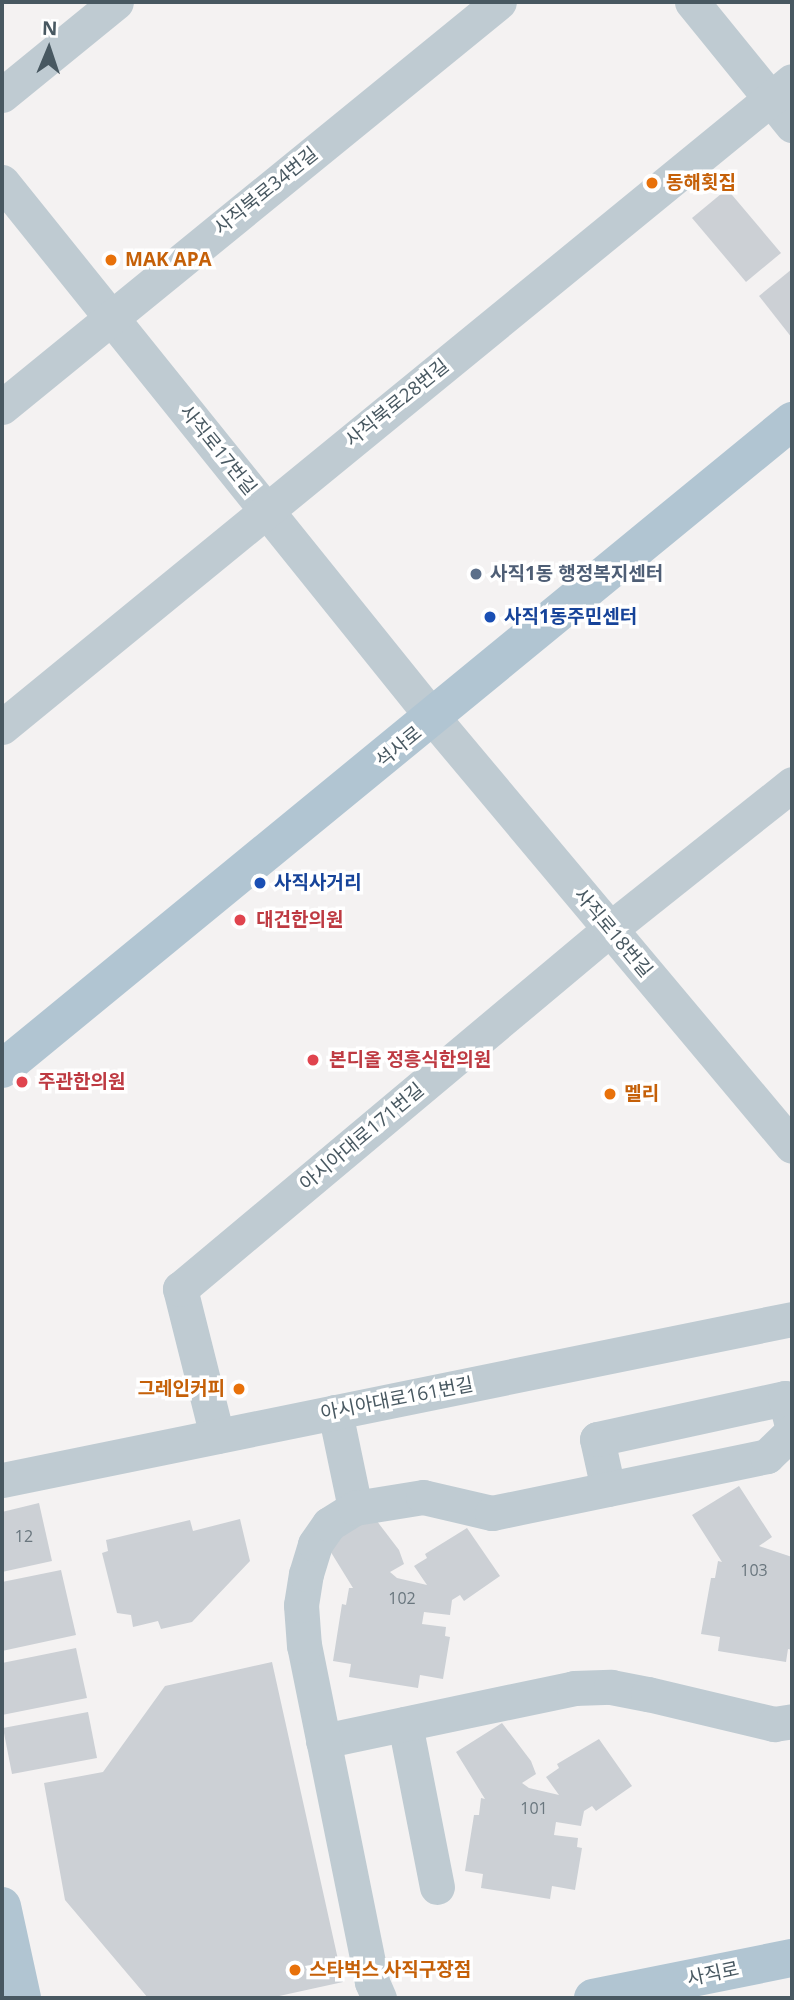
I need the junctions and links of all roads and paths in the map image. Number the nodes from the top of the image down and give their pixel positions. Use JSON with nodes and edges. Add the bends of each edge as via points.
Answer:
{"nodes":[{"id":1,"x":116,"y":2,"type":"edge"},
{"id":2,"x":499,"y":2,"type":"edge"},
{"id":3,"x":692,"y":2,"type":"edge"},
{"id":4,"x":2,"y":95,"type":"edge"},
{"id":5,"x":785,"y":101,"type":"edge"},
{"id":6,"x":2,"y":181,"type":"edge"},
{"id":7,"x":110,"y":317,"type":"junction"},
{"id":8,"x":2,"y":407,"type":"edge"},
{"id":9,"x":792,"y":421,"type":"edge"},
{"id":10,"x":266,"y":510,"type":"junction"},
{"id":11,"x":434,"y":719,"type":"junction"},
{"id":12,"x":2,"y":727,"type":"edge"},
{"id":13,"x":792,"y":784,"type":"edge"},
{"id":14,"x":610,"y":929,"type":"junction"},
{"id":15,"x":2,"y":1069,"type":"edge"},
{"id":16,"x":792,"y":1146,"type":"edge"},
{"id":17,"x":792,"y":1319,"type":"edge"},
{"id":18,"x":335,"y":1412,"type":"junction"},
{"id":19,"x":792,"y":1426,"type":"edge"},
{"id":20,"x":792,"y":1432,"type":"edge"},
{"id":21,"x":217,"y":1436,"type":"junction"},
{"id":22,"x":2,"y":1480,"type":"edge"},
{"id":23,"x":608,"y":1489,"type":"junction"},
{"id":24,"x":355,"y":1508,"type":"junction"},
{"id":25,"x":792,"y":1721,"type":"edge"},
{"id":26,"x":405,"y":1724,"type":"junction"},
{"id":27,"x":323,"y":1741,"type":"junction"},
{"id":28,"x":437,"y":1887,"type":"dead end"},
{"id":29,"x":2,"y":1906,"type":"edge"},
{"id":30,"x":792,"y":1958,"type":"edge"},
{"id":31,"x":16,"y":1991,"type":"edge"},
{"id":32,"x":379,"y":1998,"type":"edge"},
{"id":33,"x":593,"y":1998,"type":"edge"}],
"edges":[{"from":1,"to":4,"type":"street"},
{"from":2,"to":7,"type":"street","name":"사직북로34번길"},
{"from":3,"to":5,"type":"street"},
{"from":5,"to":10,"type":"street","name":"사직북로28번길"},
{"from":6,"to":7,"type":"street","name":"사직로17번길"},
{"from":7,"to":8,"type":"street","name":"사직북로34번길"},
{"from":7,"to":10,"type":"street","name":"사직로17번길"},
{"from":9,"to":11,"type":"main road","name":"석사로"},
{"from":10,"to":11,"type":"street","name":"사직로17번길"},
{"from":10,"to":12,"type":"street","name":"사직북로28번길"},
{"from":11,"to":14,"type":"street","name":"사직로18번길"},
{"from":11,"to":15,"type":"main road","name":"석사로"},
{"from":13,"to":14,"type":"street","name":"아시아대로171번길"},
{"from":14,"to":16,"type":"street","name":"사직로18번길"},
{"from":14,"to":21,"type":"street","name":"아시아대로171번길","via":[[180,1289]]},
{"from":17,"to":18,"type":"street","name":"아시아대로161번길"},
{"from":18,"to":21,"type":"street","name":"아시아대로161번길"},
{"from":18,"to":24,"type":"street"},
{"from":19,"to":23,"type":"street","via":[[785,1398],[597,1439]]},
{"from":20,"to":23,"type":"street","via":[[767,1456]]},
{"from":21,"to":22,"type":"street","name":"아시아대로161번길"},
{"from":23,"to":24,"type":"street","via":[[492,1513],[423,1497]]},
{"from":24,"to":27,"type":"street","via":[[329,1524],[315,1544],[302,1605],[304,1646]]},
{"from":25,"to":26,"type":"street","via":[[774,1724],[611,1687],[539,1694]]},
{"from":26,"to":27,"type":"street"},
{"from":26,"to":28,"type":"street"},
{"from":27,"to":32,"type":"street"},
{"from":29,"to":31,"type":"main road"},
{"from":30,"to":33,"type":"main road","name":"사직로"}]}
